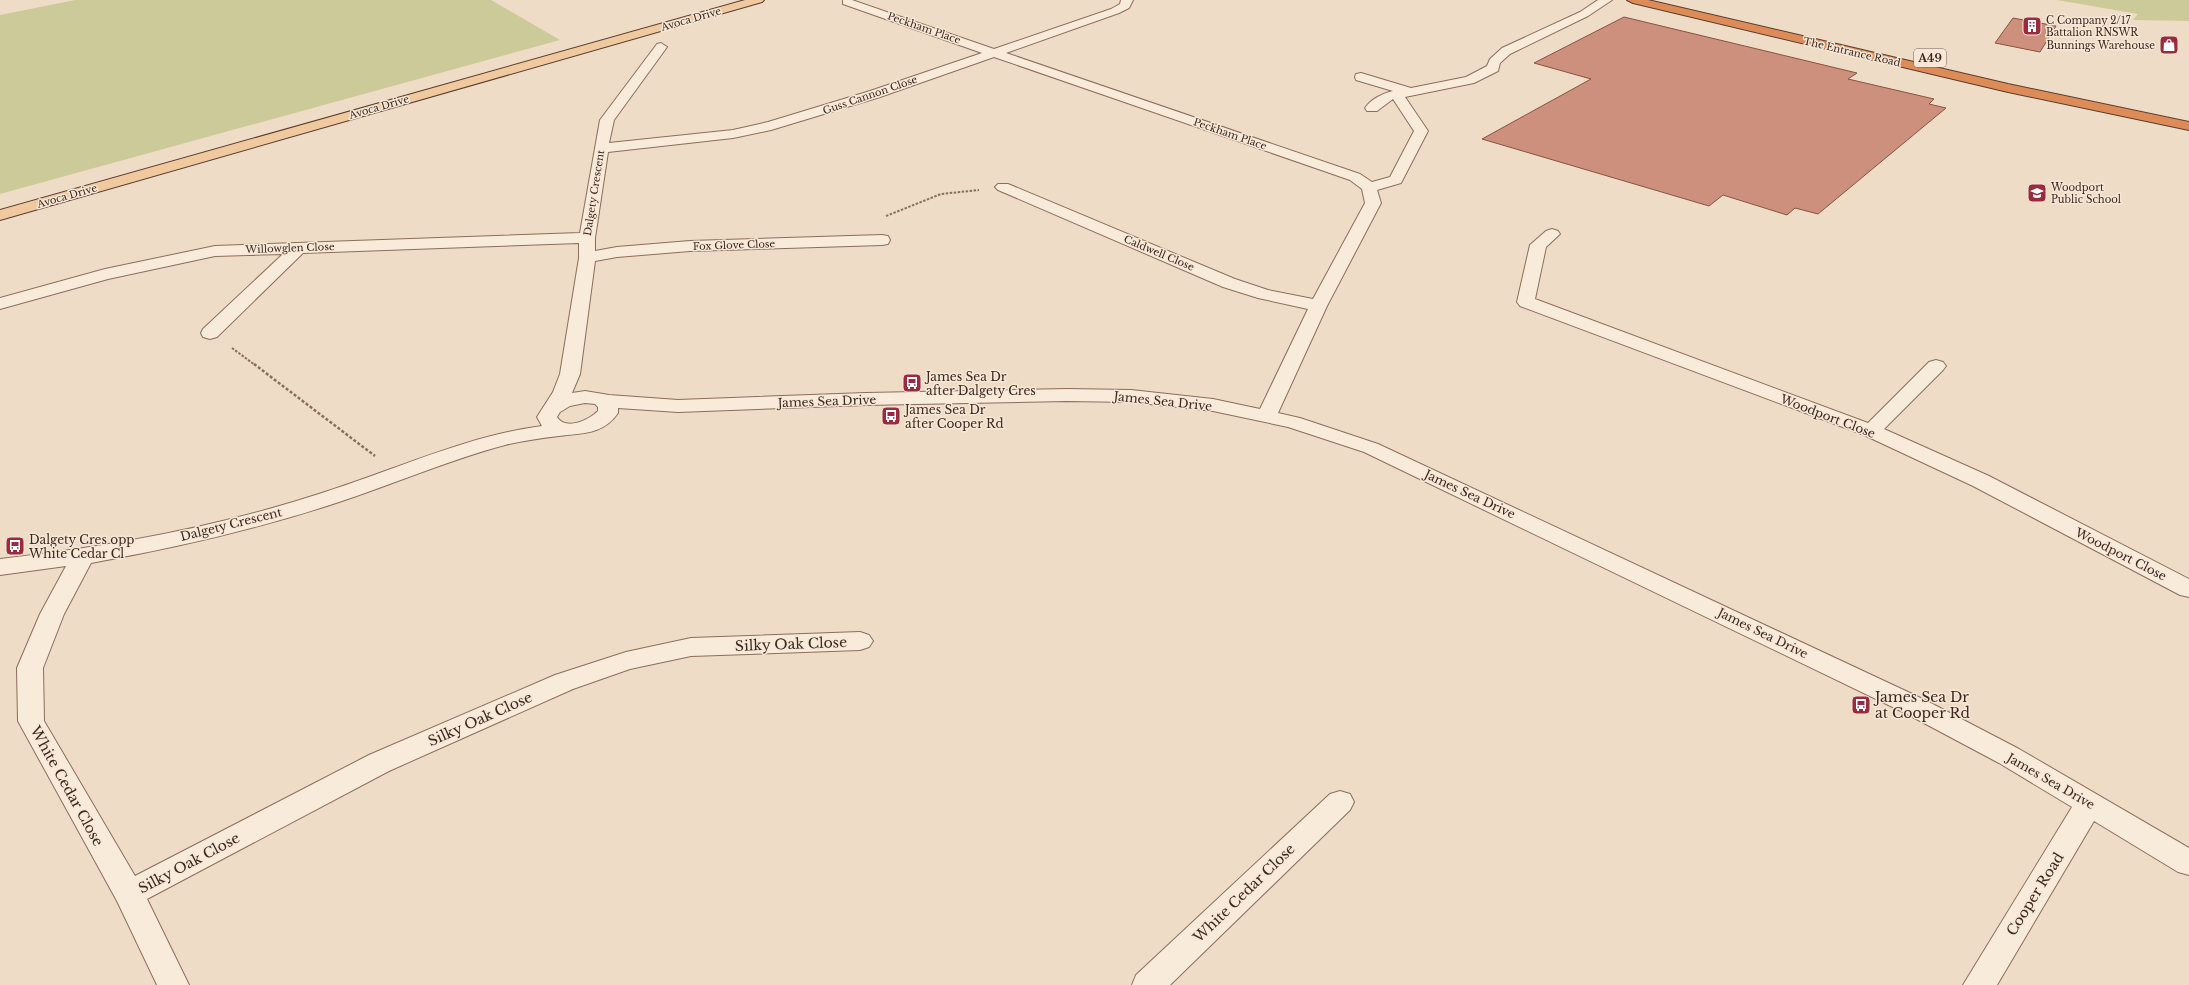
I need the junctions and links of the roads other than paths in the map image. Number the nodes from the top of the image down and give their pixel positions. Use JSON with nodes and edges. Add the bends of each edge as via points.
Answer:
{"nodes":[{"id":1,"x":720,"y":0,"type":"edge"},
{"id":2,"x":758,"y":0,"type":"edge"},
{"id":3,"x":1127,"y":0,"type":"edge"},
{"id":4,"x":1606,"y":0,"type":"edge"},
{"id":5,"x":1632,"y":0,"type":"edge"},
{"id":6,"x":1672,"y":0,"type":"edge"},
{"id":7,"x":848,"y":2,"type":"dead end"},
{"id":8,"x":661,"y":47,"type":"dead end"},
{"id":9,"x":994,"y":53,"type":"junction"},
{"id":10,"x":1986,"y":70,"type":"dead end"},
{"id":11,"x":1361,"y":77,"type":"dead end"},
{"id":12,"x":1402,"y":92,"type":"junction"},
{"id":13,"x":1372,"y":108,"type":"dead end"},
{"id":14,"x":2189,"y":126,"type":"edge"},
{"id":15,"x":601,"y":148,"type":"junction"},
{"id":16,"x":1003,"y":187,"type":"dead end"},
{"id":17,"x":1369,"y":187,"type":"junction"},
{"id":18,"x":0,"y":204,"type":"edge"},
{"id":19,"x":0,"y":215,"type":"edge"},
{"id":20,"x":1552,"y":234,"type":"dead end"},
{"id":21,"x":587,"y":238,"type":"junction"},
{"id":22,"x":882,"y":240,"type":"road end"},
{"id":23,"x":299,"y":248,"type":"junction"},
{"id":24,"x":587,"y":258,"type":"junction"},
{"id":25,"x":0,"y":304,"type":"edge"},
{"id":26,"x":1318,"y":306,"type":"junction"},
{"id":27,"x":210,"y":333,"type":"road end"},
{"id":28,"x":573,"y":356,"type":"junction"},
{"id":29,"x":1936,"y":366,"type":"dead end"},
{"id":30,"x":602,"y":405,"type":"junction"},
{"id":31,"x":1266,"y":417,"type":"junction"},
{"id":32,"x":553,"y":418,"type":"junction"},
{"id":33,"x":1870,"y":431,"type":"junction"},
{"id":34,"x":82,"y":558,"type":"junction"},
{"id":35,"x":0,"y":567,"type":"edge"},
{"id":36,"x":2189,"y":589,"type":"edge"},
{"id":37,"x":860,"y":641,"type":"dead end"},
{"id":38,"x":1340,"y":802,"type":"dead end"},
{"id":39,"x":2090,"y":803,"type":"junction"},
{"id":40,"x":2189,"y":863,"type":"edge"},
{"id":41,"x":129,"y":894,"type":"junction"},
{"id":42,"x":173,"y":985,"type":"edge"},
{"id":43,"x":1148,"y":985,"type":"edge"},
{"id":44,"x":1979,"y":985,"type":"edge"}],
"edges":[{"from":1,"to":18,"type":"main road","name":"Avoca Drive"},
{"from":2,"to":19,"type":"main road","name":"Avoca Drive"},
{"from":3,"to":9,"type":"street","name":"Guss Cannon Close","via":[[1125,6],[1116,12]]},
{"from":4,"to":12,"type":"street","via":[[1584,14],[1506,51],[1486,74],[1469,80]]},
{"from":5,"to":14,"type":"highway","name":"The Entrance Road","number":"A49","via":[[2008,88]]},
{"from":6,"to":10,"type":"highway","name":"The Entrance Road","number":"A49"},
{"from":7,"to":9,"type":"street","name":"Peckham Place"},
{"from":8,"to":15,"type":"street","name":"Dalgety Crescent","via":[[607,120]]},
{"from":9,"to":15,"type":"street","name":"Guss Cannon Close","via":[[827,110],[771,126],[733,134]]},
{"from":9,"to":17,"type":"street","name":"Peckham Place","via":[[1355,177]]},
{"from":11,"to":12,"type":"street"},
{"from":12,"to":13,"type":"street","via":[[1388,96]]},
{"from":12,"to":17,"type":"street","via":[[1421,131],[1396,180]]},
{"from":15,"to":21,"type":"street","name":"Dalgety Crescent"},
{"from":16,"to":26,"type":"street","name":"Caldwell Close","via":[[1229,283]]},
{"from":17,"to":26,"type":"street","via":[[1373,203]]},
{"from":20,"to":33,"type":"street","name":"Woodport Close","via":[[1538,245],[1526,302]]},
{"from":21,"to":23,"type":"street","name":"Willowglen Close"},
{"from":21,"to":24,"type":"street","name":"Dalgety Crescent"},
{"from":22,"to":24,"type":"street","name":"Fox Glove Close","via":[[690,246],[617,252]]},
{"from":23,"to":25,"type":"street","name":"Willowglen Close","via":[[215,251],[106,274]]},
{"from":23,"to":27,"type":"street"},
{"from":24,"to":28,"type":"street","name":"Dalgety Crescent"},
{"from":26,"to":31,"type":"street"},
{"from":28,"to":30,"type":"street","name":"Dalgety Crescent","via":[[580,387]]},
{"from":28,"to":32,"type":"street","name":"Dalgety Crescent","via":[[570,374]]},
{"from":29,"to":33,"type":"street"},
{"from":30,"to":31,"type":"street","name":"James Sea Drive","via":[[678,406],[873,399],[1131,396],[1213,405]]},
{"from":30,"to":32,"type":"street","name":"James Sea Drive","via":[[566,400]]},
{"from":30,"to":32,"type":"street","via":[[586,427]]},
{"from":31,"to":39,"type":"street","name":"James Sea Drive","via":[[1293,422],[1371,448],[1487,502],[1916,707]]},
{"from":32,"to":34,"type":"street","name":"Dalgety Crescent","via":[[516,437],[329,498],[249,521]]},
{"from":33,"to":36,"type":"street","name":"Woodport Close","via":[[1980,481]]},
{"from":34,"to":35,"type":"street","name":"Dalgety Crescent"},
{"from":34,"to":41,"type":"street","name":"White Cedar Close","via":[[52,614],[30,668],[31,721]]},
{"from":37,"to":41,"type":"street","name":"Silky Oak Close","via":[[691,647],[626,662],[564,682],[379,763]]},
{"from":38,"to":43,"type":"street","name":"White Cedar Close"},
{"from":39,"to":40,"type":"street","name":"James Sea Drive"},
{"from":39,"to":44,"type":"street","name":"Cooper Road"},
{"from":41,"to":42,"type":"street","name":"White Cedar Close"}]}
